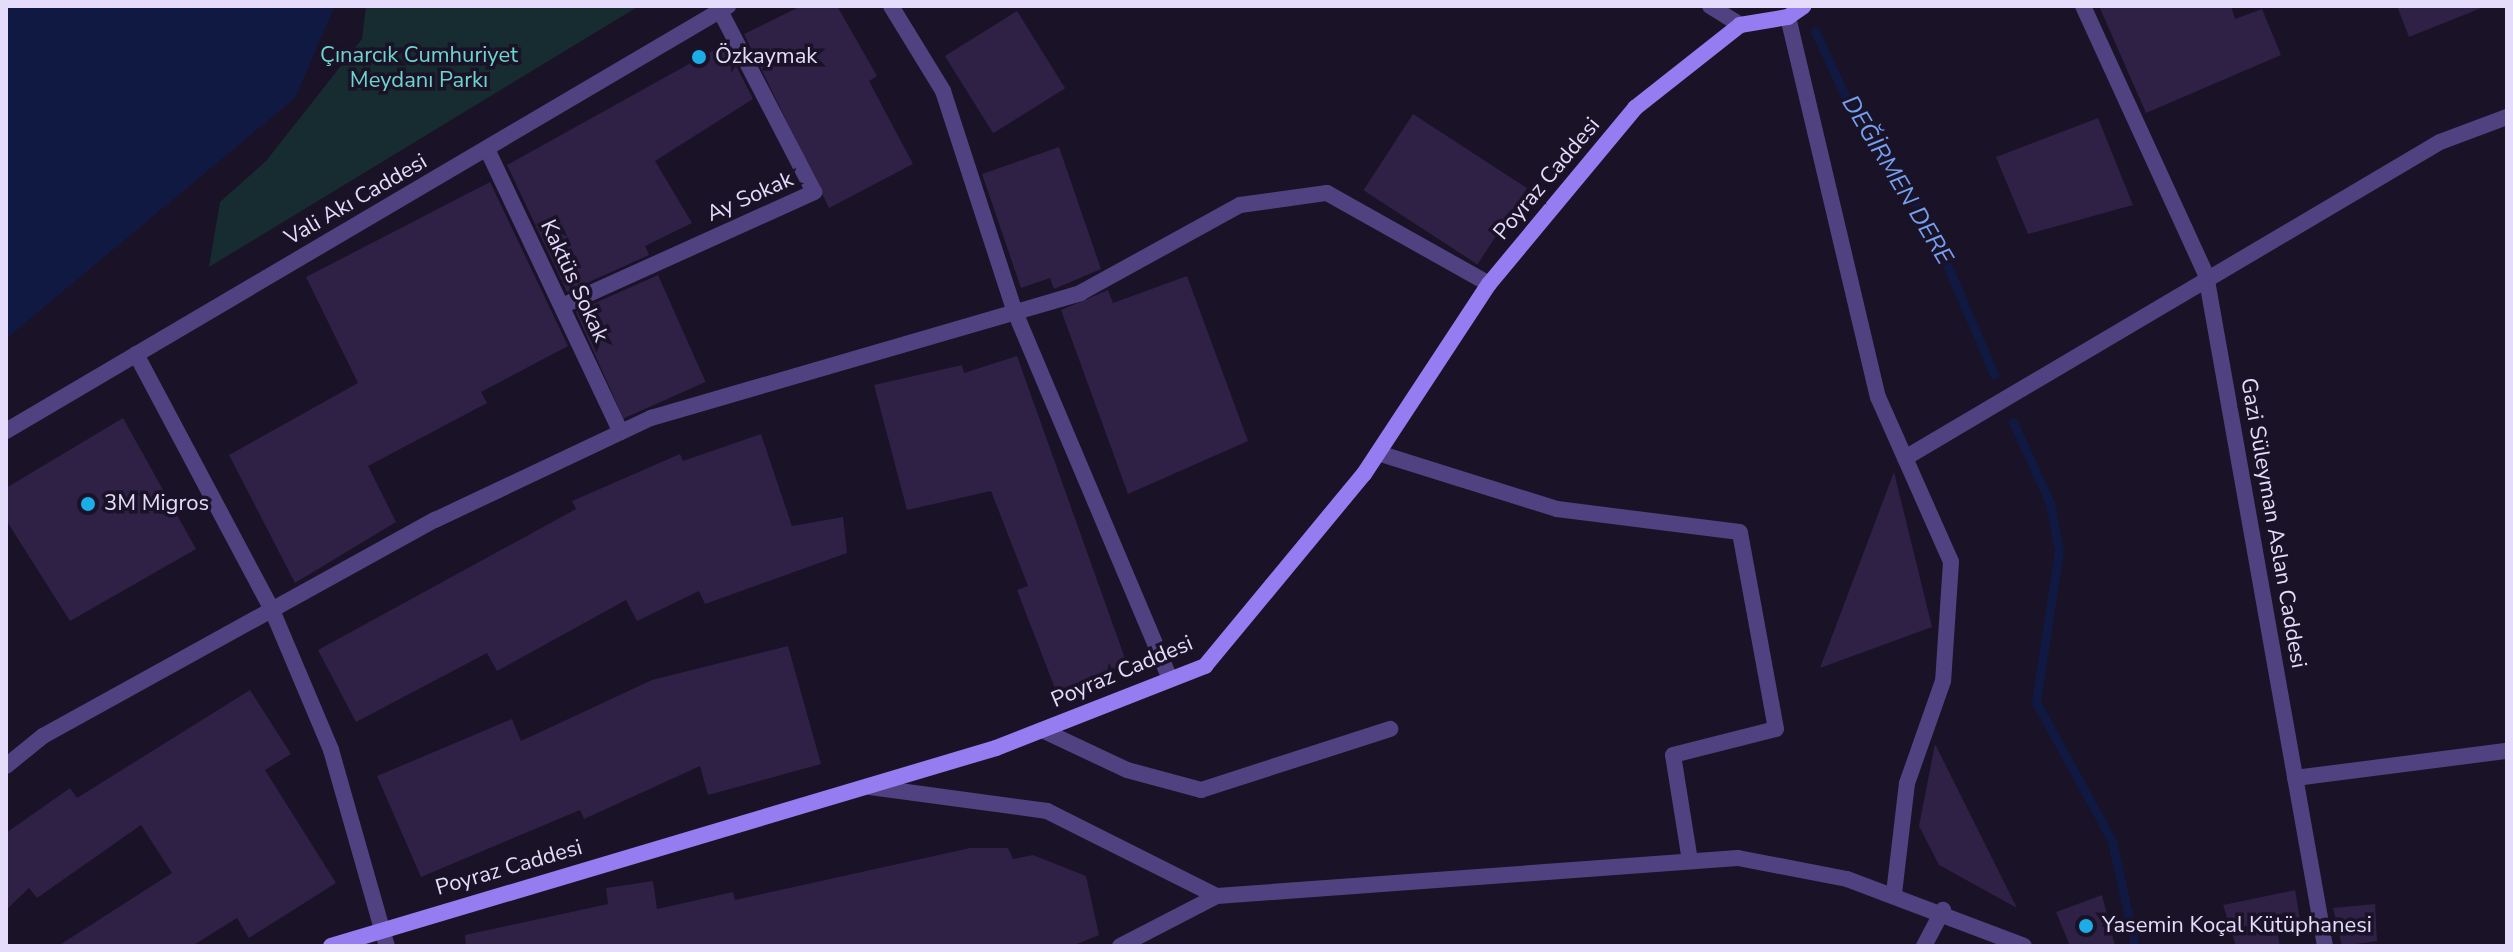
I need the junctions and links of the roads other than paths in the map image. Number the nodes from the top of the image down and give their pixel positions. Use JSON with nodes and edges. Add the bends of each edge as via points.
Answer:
{"nodes":[{"id":1,"x":891,"y":6,"type":"edge"},
{"id":2,"x":1710,"y":6,"type":"edge"},
{"id":3,"x":1804,"y":6,"type":"edge"},
{"id":4,"x":2083,"y":6,"type":"edge"},
{"id":5,"x":724,"y":8,"type":"edge"},
{"id":6,"x":1788,"y":17,"type":"junction"},
{"id":7,"x":1740,"y":25,"type":"junction"},
{"id":8,"x":2507,"y":117,"type":"edge"},
{"id":9,"x":487,"y":149,"type":"junction"},
{"id":10,"x":2206,"y":275,"type":"junction"},
{"id":11,"x":1489,"y":284,"type":"junction"},
{"id":12,"x":562,"y":306,"type":"junction"},
{"id":13,"x":1015,"y":312,"type":"junction"},
{"id":14,"x":136,"y":354,"type":"junction"},
{"id":15,"x":6,"y":431,"type":"edge"},
{"id":16,"x":621,"y":432,"type":"junction"},
{"id":17,"x":1378,"y":453,"type":"junction"},
{"id":18,"x":1905,"y":458,"type":"junction"},
{"id":19,"x":272,"y":610,"type":"junction"},
{"id":20,"x":1170,"y":679,"type":"junction"},
{"id":21,"x":1390,"y":729,"type":"dead end"},
{"id":22,"x":1042,"y":730,"type":"junction"},
{"id":23,"x":2507,"y":751,"type":"edge"},
{"id":24,"x":6,"y":766,"type":"edge"},
{"id":25,"x":2295,"y":778,"type":"junction"},
{"id":26,"x":870,"y":787,"type":"junction"},
{"id":27,"x":1690,"y":861,"type":"junction"},
{"id":28,"x":1894,"y":894,"type":"junction"},
{"id":29,"x":1217,"y":896,"type":"junction"},
{"id":30,"x":1943,"y":910,"type":"junction"},
{"id":31,"x":385,"y":938,"type":"edge"},
{"id":32,"x":331,"y":946,"type":"edge"},
{"id":33,"x":1120,"y":946,"type":"edge"},
{"id":34,"x":1924,"y":946,"type":"edge"},
{"id":35,"x":2024,"y":946,"type":"edge"},
{"id":36,"x":2325,"y":946,"type":"edge"}],
"edges":[{"from":1,"to":13,"type":"street","via":[[943,91]]},
{"from":2,"to":7,"type":"street"},
{"from":3,"to":6,"type":"street","name":"Poyraz Caddesi"},
{"from":4,"to":10,"type":"street","name":"Gazi Süleyman Aslan Caddesi"},
{"from":5,"to":9,"type":"street","name":"Vali Akı Caddesi"},
{"from":5,"to":12,"type":"street","name":"Ay Sokak","via":[[814,192]]},
{"from":6,"to":7,"type":"street","name":"Poyraz Caddesi"},
{"from":6,"to":18,"type":"street","via":[[1878,397]]},
{"from":7,"to":11,"type":"street","name":"Poyraz Caddesi","via":[[1635,108]]},
{"from":8,"to":10,"type":"street","via":[[2440,142]]},
{"from":9,"to":12,"type":"street","name":"Kaktüs Sokak"},
{"from":9,"to":14,"type":"street","name":"Vali Akı Caddesi"},
{"from":10,"to":18,"type":"street"},
{"from":10,"to":25,"type":"street","name":"Gazi Süleyman Aslan Caddesi"},
{"from":11,"to":13,"type":"street","via":[[1327,193],[1240,205],[1080,293]]},
{"from":11,"to":17,"type":"street","name":"Poyraz Caddesi"},
{"from":12,"to":16,"type":"street","name":"Kaktüs Sokak"},
{"from":13,"to":16,"type":"street"},
{"from":13,"to":20,"type":"street"},
{"from":14,"to":15,"type":"street","name":"Vali Akı Caddesi"},
{"from":14,"to":19,"type":"street"},
{"from":16,"to":19,"type":"street","via":[[435,520]]},
{"from":17,"to":20,"type":"street","name":"Poyraz Caddesi","via":[[1205,666]]},
{"from":17,"to":27,"type":"street","via":[[1557,509],[1740,532],[1776,729],[1673,755]]},
{"from":18,"to":28,"type":"street","via":[[1951,562],[1943,681],[1907,783]]},
{"from":19,"to":24,"type":"street","via":[[43,736]]},
{"from":19,"to":31,"type":"street","via":[[331,750]]},
{"from":20,"to":22,"type":"street","name":"Poyraz Caddesi"},
{"from":21,"to":22,"type":"street","via":[[1201,790],[1127,770]]},
{"from":22,"to":26,"type":"street","name":"Poyraz Caddesi"},
{"from":23,"to":25,"type":"street"},
{"from":25,"to":36,"type":"street","name":"Gazi Süleyman Aslan Caddesi"},
{"from":26,"to":29,"type":"street","via":[[1047,811]]},
{"from":26,"to":31,"type":"street","name":"Poyraz Caddesi"},
{"from":27,"to":28,"type":"street","via":[[1738,858]]},
{"from":27,"to":29,"type":"street"},
{"from":28,"to":30,"type":"street"},
{"from":29,"to":33,"type":"street"},
{"from":30,"to":34,"type":"street"},
{"from":30,"to":35,"type":"street"},
{"from":31,"to":32,"type":"street","name":"Poyraz Caddesi"}]}
